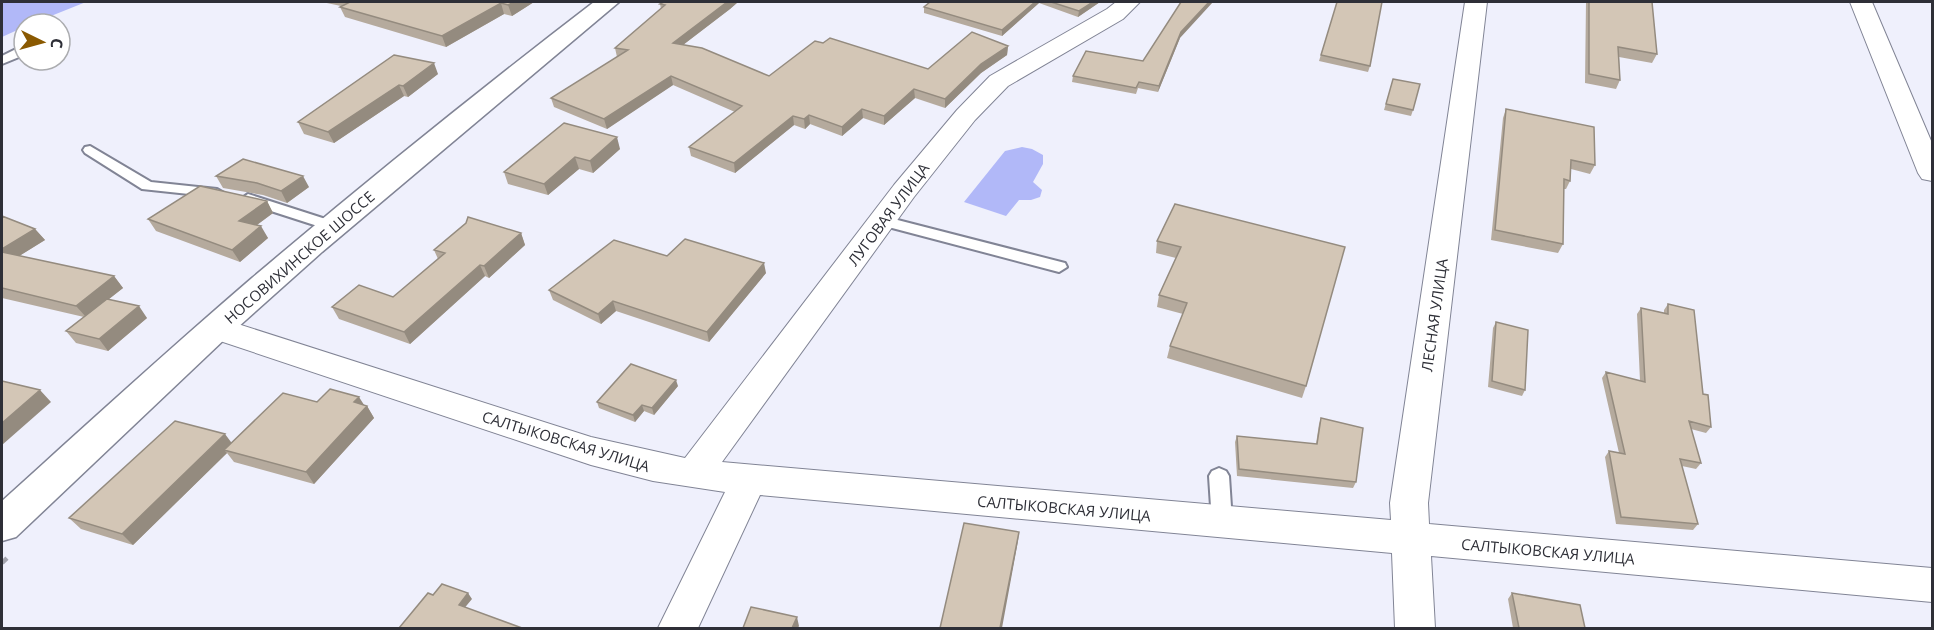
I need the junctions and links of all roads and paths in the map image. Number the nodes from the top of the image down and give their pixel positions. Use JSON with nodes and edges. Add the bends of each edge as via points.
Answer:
{"nodes":[{"id":1,"x":608,"y":2,"type":"edge"},
{"id":2,"x":1129,"y":2,"type":"edge"},
{"id":3,"x":1476,"y":2,"type":"edge"},
{"id":4,"x":1861,"y":2,"type":"edge"},
{"id":5,"x":90,"y":150,"type":"dead end"},
{"id":6,"x":1932,"y":173,"type":"edge"},
{"id":7,"x":882,"y":221,"type":"junction"},
{"id":8,"x":333,"y":226,"type":"junction"},
{"id":9,"x":1059,"y":267,"type":"dead end"},
{"id":10,"x":216,"y":328,"type":"junction"},
{"id":11,"x":693,"y":474,"type":"junction"},
{"id":12,"x":1219,"y":476,"type":"dead end"},
{"id":13,"x":749,"y":480,"type":"junction"},
{"id":14,"x":1222,"y":522,"type":"junction"},
{"id":15,"x":2,"y":525,"type":"edge"},
{"id":16,"x":1409,"y":538,"type":"junction"},
{"id":17,"x":1932,"y":585,"type":"edge"},
{"id":18,"x":678,"y":628,"type":"edge"},
{"id":19,"x":1415,"y":628,"type":"edge"}],
"edges":[{"from":1,"to":8,"type":"main road","name":"НОСОВИХИНСКОЕ ШОССЕ"},
{"from":2,"to":7,"type":"street","name":"ЛУГОВАЯ УЛИЦА","via":[[999,81],[966,115]]},
{"from":3,"to":16,"type":"street","name":"ЛЕСНАЯ УЛИЦА","via":[[1410,493]]},
{"from":4,"to":6,"type":"street"},
{"from":5,"to":8,"type":"lane","via":[[147,186],[201,190],[263,202]]},
{"from":7,"to":9,"type":"lane"},
{"from":7,"to":11,"type":"street","name":"ЛУГОВАЯ УЛИЦА"},
{"from":8,"to":10,"type":"main road","name":"НОСОВИХИНСКОЕ ШОССЕ"},
{"from":10,"to":11,"type":"street","name":"САЛТЫКОВСКАЯ УЛИЦА","via":[[591,450]]},
{"from":10,"to":15,"type":"main road","name":"НОСОВИХИНСКОЕ ШОССЕ"},
{"from":11,"to":13,"type":"street","name":"САЛТЫКОВСКАЯ УЛИЦА"},
{"from":12,"to":14,"type":"lane"},
{"from":13,"to":14,"type":"street","name":"САЛТЫКОВСКАЯ УЛИЦА"},
{"from":13,"to":18,"type":"street"},
{"from":14,"to":16,"type":"street","name":"САЛТЫКОВСКАЯ УЛИЦА"},
{"from":16,"to":17,"type":"street","name":"САЛТЫКОВСКАЯ УЛИЦА"},
{"from":16,"to":19,"type":"street","name":"ЛЕСНАЯ УЛИЦА"}]}
